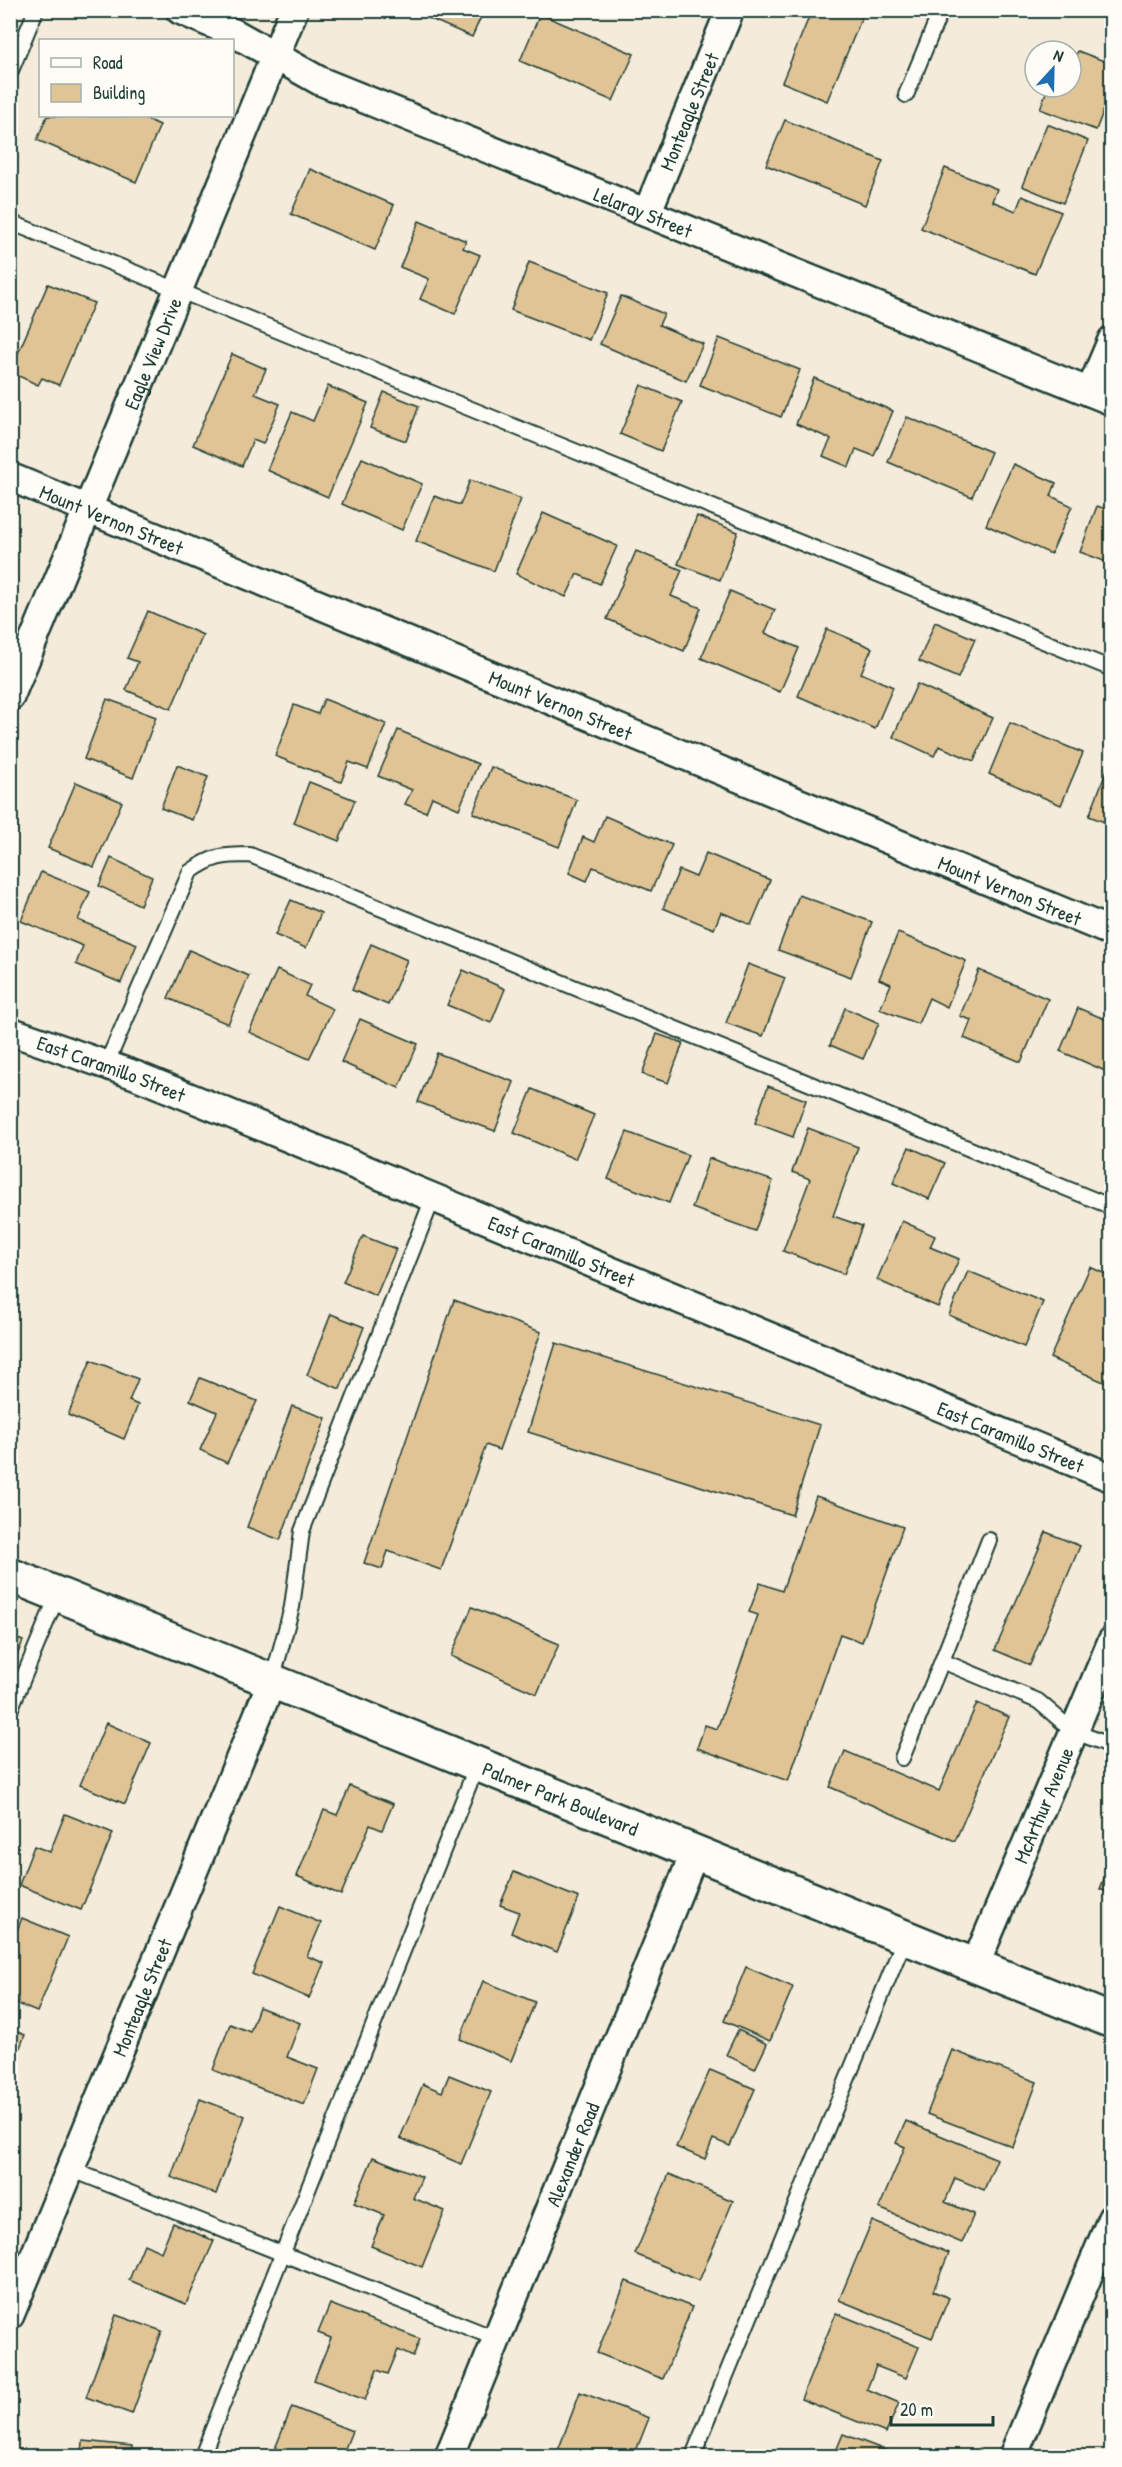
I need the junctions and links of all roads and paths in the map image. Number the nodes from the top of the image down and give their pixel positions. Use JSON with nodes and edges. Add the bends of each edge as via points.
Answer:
{"nodes":[{"id":1,"x":36,"y":10,"type":"edge"},
{"id":2,"x":180,"y":10,"type":"edge"},
{"id":3,"x":294,"y":10,"type":"edge"},
{"id":4,"x":730,"y":10,"type":"edge"},
{"id":5,"x":940,"y":10,"type":"edge"},
{"id":6,"x":275,"y":56,"type":"junction"},
{"id":7,"x":10,"y":73,"type":"edge"},
{"id":8,"x":906,"y":95,"type":"dead end"},
{"id":9,"x":647,"y":213,"type":"junction"},
{"id":10,"x":10,"y":222,"type":"edge"},
{"id":11,"x":178,"y":289,"type":"junction"},
{"id":12,"x":1112,"y":340,"type":"edge"},
{"id":13,"x":1101,"y":397,"type":"edge"},
{"id":14,"x":10,"y":477,"type":"edge"},
{"id":15,"x":87,"y":507,"type":"junction"},
{"id":16,"x":1112,"y":669,"type":"edge"},
{"id":17,"x":10,"y":697,"type":"edge"},
{"id":18,"x":1112,"y":932,"type":"edge"},
{"id":19,"x":10,"y":1031,"type":"edge"},
{"id":20,"x":106,"y":1065,"type":"junction"},
{"id":21,"x":434,"y":1198,"type":"junction"},
{"id":22,"x":1112,"y":1207,"type":"edge"},
{"id":23,"x":1112,"y":1478,"type":"edge"},
{"id":24,"x":989,"y":1540,"type":"dead end"},
{"id":25,"x":10,"y":1575,"type":"edge"},
{"id":26,"x":58,"y":1594,"type":"junction"},
{"id":27,"x":1112,"y":1641,"type":"edge"},
{"id":28,"x":942,"y":1661,"type":"junction"},
{"id":29,"x":272,"y":1681,"type":"junction"},
{"id":30,"x":10,"y":1710,"type":"edge"},
{"id":31,"x":1073,"y":1731,"type":"junction"},
{"id":32,"x":1112,"y":1746,"type":"edge"},
{"id":33,"x":902,"y":1758,"type":"dead end"},
{"id":34,"x":477,"y":1765,"type":"junction"},
{"id":35,"x":694,"y":1854,"type":"junction"},
{"id":36,"x":905,"y":1938,"type":"junction"},
{"id":37,"x":974,"y":1968,"type":"junction"},
{"id":38,"x":1112,"y":2021,"type":"edge"},
{"id":39,"x":70,"y":2169,"type":"junction"},
{"id":40,"x":1112,"y":2218,"type":"edge"},
{"id":41,"x":283,"y":2254,"type":"junction"},
{"id":42,"x":10,"y":2315,"type":"edge"},
{"id":43,"x":497,"y":2339,"type":"junction"},
{"id":44,"x":202,"y":2457,"type":"edge"},
{"id":45,"x":449,"y":2457,"type":"edge"},
{"id":46,"x":693,"y":2457,"type":"edge"},
{"id":47,"x":1013,"y":2457,"type":"edge"}],
"edges":[{"from":1,"to":7,"type":"lane"},
{"from":2,"to":6,"type":"street","name":"Lelaray Street"},
{"from":3,"to":6,"type":"street","name":"Eagle View Drive"},
{"from":4,"to":9,"type":"street","name":"Monteagle Street"},
{"from":5,"to":8,"type":"lane"},
{"from":6,"to":9,"type":"street","name":"Lelaray Street","via":[[320,81]]},
{"from":6,"to":11,"type":"street","name":"Eagle View Drive"},
{"from":9,"to":13,"type":"street","name":"Lelaray Street"},
{"from":10,"to":11,"type":"lane"},
{"from":11,"to":15,"type":"street","name":"Eagle View Drive"},
{"from":11,"to":16,"type":"lane"},
{"from":12,"to":13,"type":"street"},
{"from":14,"to":15,"type":"street","name":"Mount Vernon Street"},
{"from":15,"to":17,"type":"street","name":"Eagle View Drive"},
{"from":15,"to":18,"type":"street","name":"Mount Vernon Street"},
{"from":19,"to":20,"type":"street","name":"East Caramillo Street"},
{"from":20,"to":21,"type":"street","name":"East Caramillo Street"},
{"from":20,"to":22,"type":"lane","via":[[190,872],[209,859],[250,855]]},
{"from":21,"to":23,"type":"street","name":"East Caramillo Street"},
{"from":21,"to":29,"type":"lane","via":[[302,1531],[292,1607]]},
{"from":24,"to":28,"type":"lane"},
{"from":25,"to":26,"type":"main road","name":"Palmer Park Boulevard"},
{"from":26,"to":29,"type":"main road","name":"Palmer Park Boulevard"},
{"from":26,"to":30,"type":"lane"},
{"from":27,"to":31,"type":"street","name":"McArthur Avenue"},
{"from":28,"to":31,"type":"lane","via":[[1038,1701]]},
{"from":28,"to":33,"type":"lane"},
{"from":29,"to":34,"type":"main road","name":"Palmer Park Boulevard"},
{"from":29,"to":39,"type":"street","name":"Monteagle Street"},
{"from":31,"to":32,"type":"lane"},
{"from":31,"to":37,"type":"street","name":"McArthur Avenue"},
{"from":34,"to":35,"type":"main road","name":"Palmer Park Boulevard"},
{"from":34,"to":41,"type":"lane"},
{"from":35,"to":36,"type":"main road","name":"Palmer Park Boulevard"},
{"from":35,"to":43,"type":"street","name":"Alexander Road"},
{"from":36,"to":37,"type":"main road","name":"Palmer Park Boulevard"},
{"from":36,"to":46,"type":"lane"},
{"from":37,"to":38,"type":"main road","name":"Palmer Park Boulevard"},
{"from":39,"to":41,"type":"lane"},
{"from":39,"to":42,"type":"street","name":"Monteagle Street"},
{"from":40,"to":47,"type":"street"},
{"from":41,"to":43,"type":"lane"},
{"from":41,"to":44,"type":"lane"},
{"from":43,"to":45,"type":"street","name":"Alexander Road"}]}
